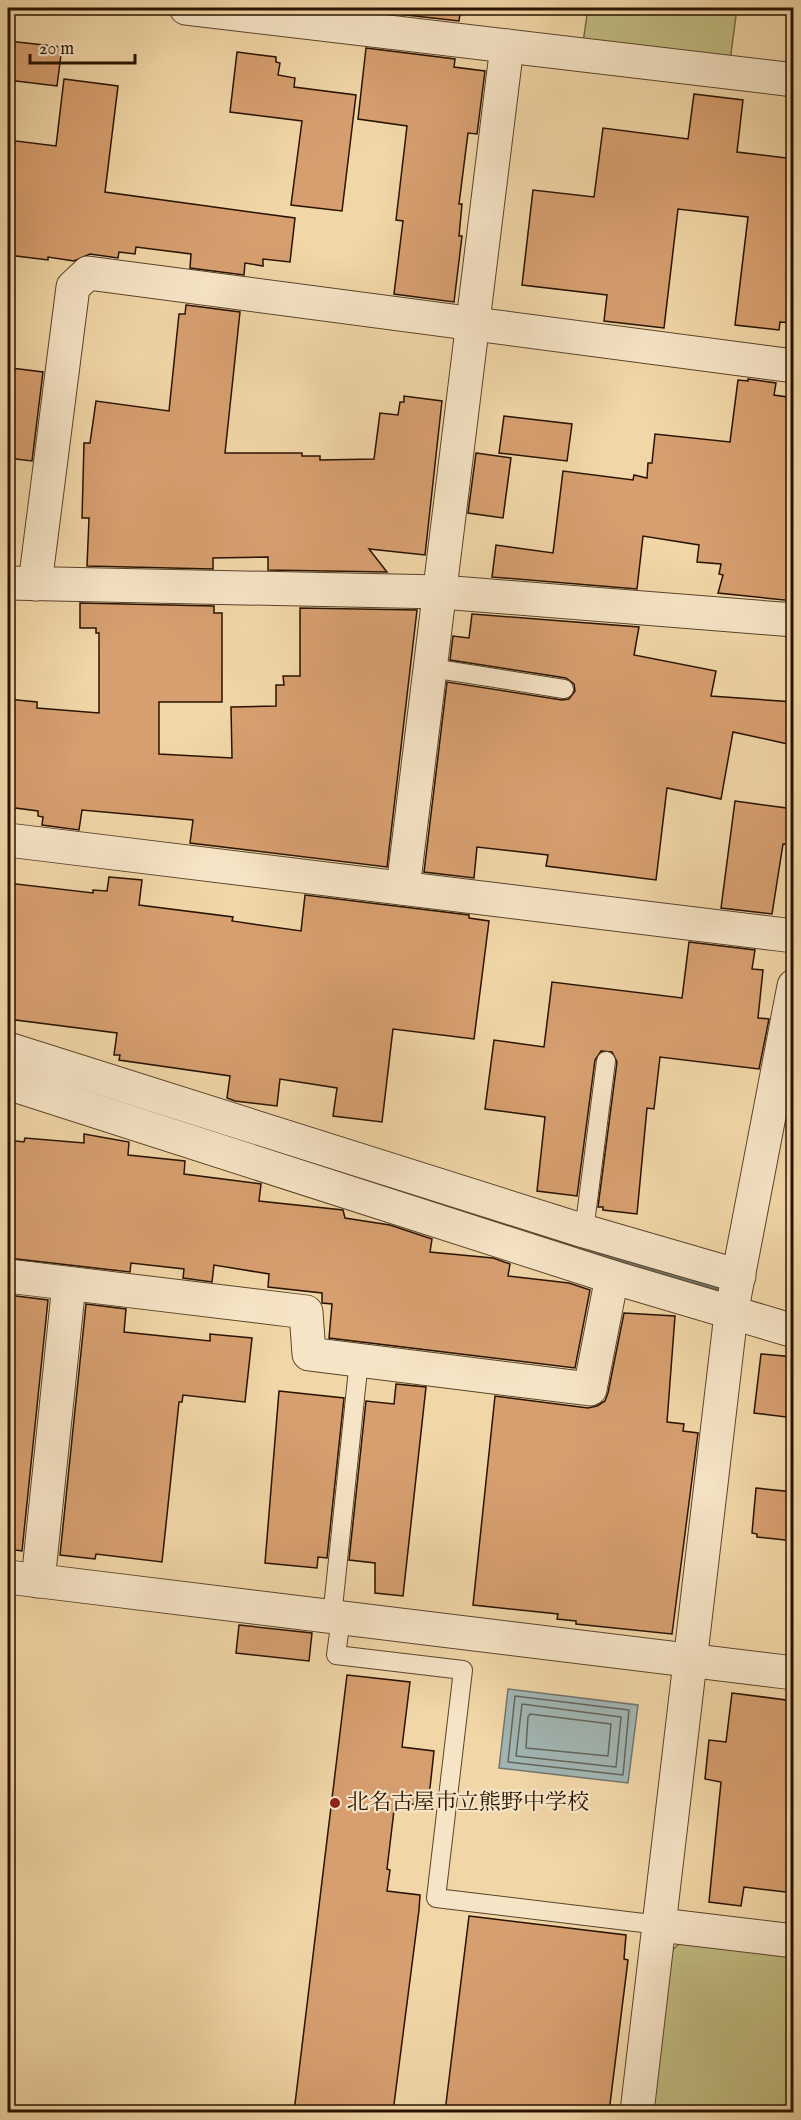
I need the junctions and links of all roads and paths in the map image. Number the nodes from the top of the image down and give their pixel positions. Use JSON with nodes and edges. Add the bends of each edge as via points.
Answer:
{"nodes":[{"id":1,"x":186,"y":8,"type":"edge"},
{"id":2,"x":507,"y":46,"type":"junction"},
{"id":3,"x":794,"y":80,"type":"edge"},
{"id":4,"x":472,"y":323,"type":"junction"},
{"id":5,"x":794,"y":366,"type":"edge"},
{"id":6,"x":21,"y":583,"type":"edge"},
{"id":7,"x":441,"y":592,"type":"junction"},
{"id":8,"x":794,"y":620,"type":"edge"},
{"id":9,"x":431,"y":668,"type":"junction"},
{"id":10,"x":564,"y":689,"type":"dead end"},
{"id":11,"x":8,"y":840,"type":"edge"},
{"id":12,"x":404,"y":888,"type":"junction"},
{"id":13,"x":794,"y":936,"type":"edge"},
{"id":14,"x":794,"y":986,"type":"edge"},
{"id":15,"x":8,"y":1049,"type":"edge"},
{"id":16,"x":606,"y":1061,"type":"dead end"},
{"id":17,"x":8,"y":1083,"type":"edge"},
{"id":18,"x":584,"y":1230,"type":"junction"},
{"id":19,"x":8,"y":1276,"type":"edge"},
{"id":20,"x":739,"y":1276,"type":"junction"},
{"id":21,"x":612,"y":1277,"type":"junction"},
{"id":22,"x":69,"y":1284,"type":"junction"},
{"id":23,"x":732,"y":1314,"type":"junction"},
{"id":24,"x":794,"y":1331,"type":"edge"},
{"id":25,"x":359,"y":1360,"type":"junction"},
{"id":26,"x":23,"y":1579,"type":"edge"},
{"id":27,"x":337,"y":1617,"type":"junction"},
{"id":28,"x":692,"y":1661,"type":"junction"},
{"id":29,"x":794,"y":1673,"type":"edge"},
{"id":30,"x":660,"y":1925,"type":"junction"},
{"id":31,"x":794,"y":1941,"type":"edge"},
{"id":32,"x":638,"y":2112,"type":"edge"}],
"edges":[{"from":1,"to":2,"type":"street"},
{"from":2,"to":3,"type":"street"},
{"from":2,"to":4,"type":"street"},
{"from":4,"to":5,"type":"street"},
{"from":4,"to":6,"type":"street","via":[[88,273],[73,287]]},
{"from":4,"to":7,"type":"street"},
{"from":6,"to":7,"type":"street"},
{"from":7,"to":8,"type":"street"},
{"from":7,"to":9,"type":"street"},
{"from":9,"to":10,"type":"lane"},
{"from":9,"to":12,"type":"street"},
{"from":11,"to":12,"type":"street"},
{"from":12,"to":13,"type":"street"},
{"from":14,"to":20,"type":"street"},
{"from":15,"to":18,"type":"street"},
{"from":16,"to":18,"type":"lane"},
{"from":17,"to":21,"type":"street"},
{"from":18,"to":20,"type":"street"},
{"from":19,"to":22,"type":"street"},
{"from":20,"to":23,"type":"street"},
{"from":21,"to":23,"type":"street"},
{"from":21,"to":25,"type":"street","via":[[590,1389]]},
{"from":22,"to":25,"type":"street","via":[[306,1312],[309,1354]]},
{"from":22,"to":26,"type":"street"},
{"from":23,"to":24,"type":"street"},
{"from":23,"to":28,"type":"street"},
{"from":25,"to":27,"type":"lane"},
{"from":26,"to":27,"type":"street"},
{"from":27,"to":28,"type":"street"},
{"from":27,"to":30,"type":"lane","via":[[336,1655],[463,1670],[436,1898]]},
{"from":28,"to":29,"type":"street"},
{"from":28,"to":30,"type":"street"},
{"from":30,"to":31,"type":"street"},
{"from":30,"to":32,"type":"street"}]}
